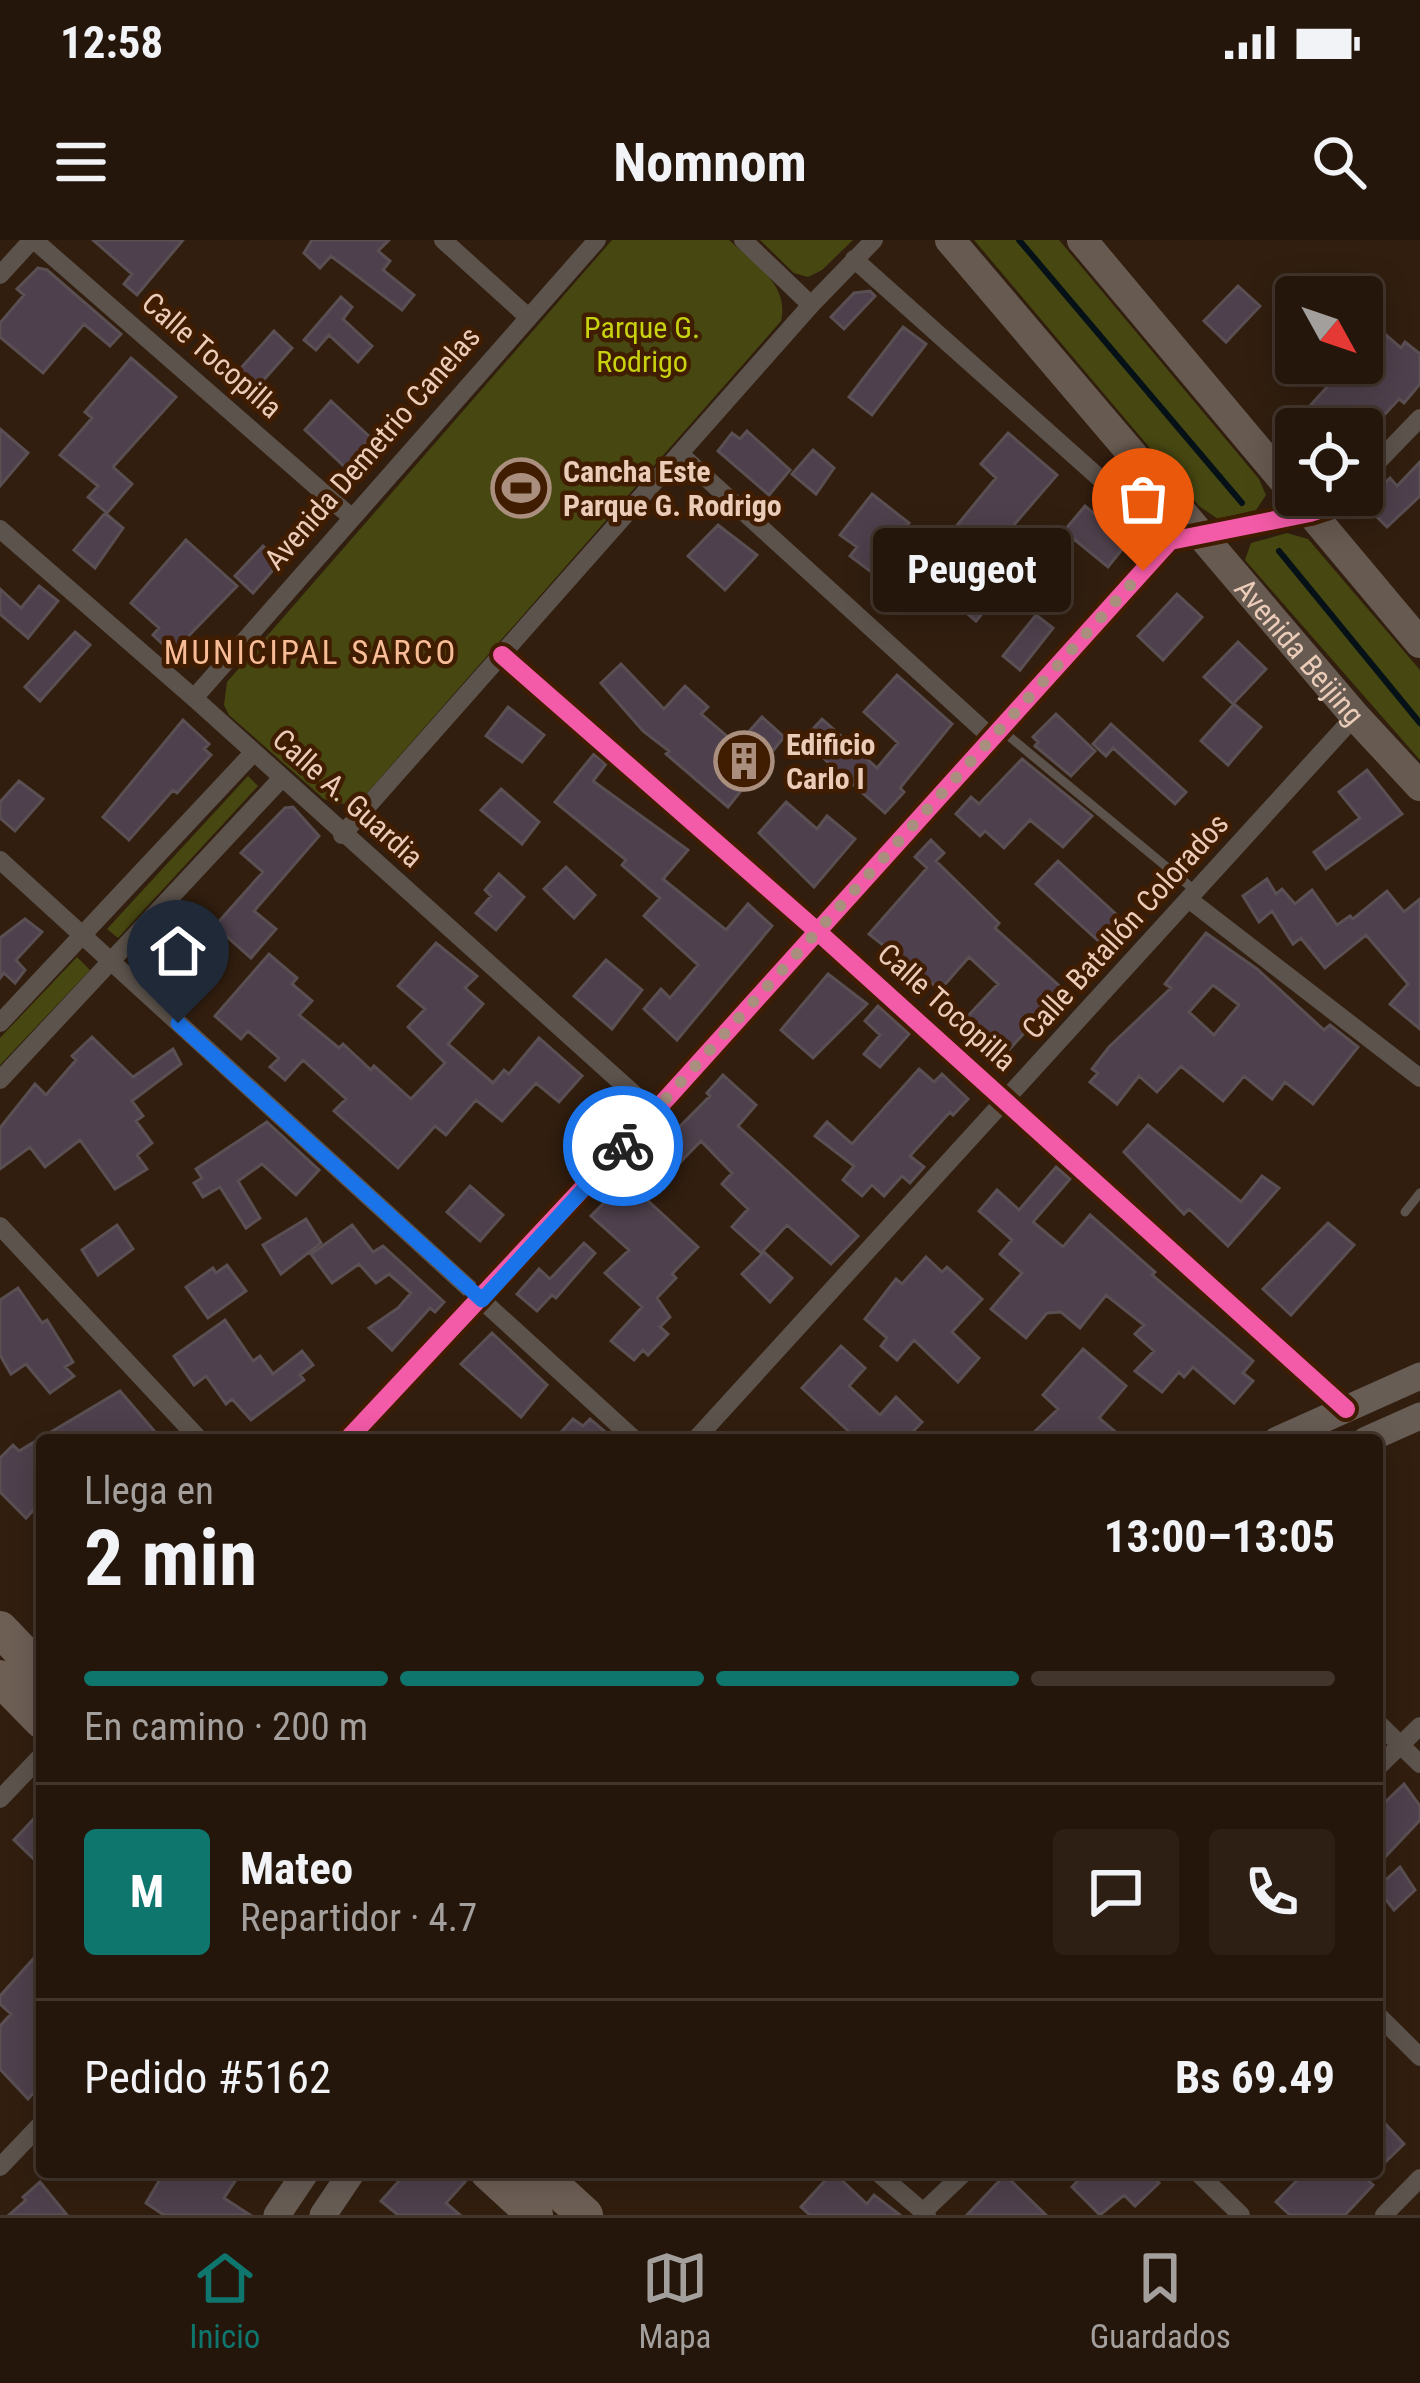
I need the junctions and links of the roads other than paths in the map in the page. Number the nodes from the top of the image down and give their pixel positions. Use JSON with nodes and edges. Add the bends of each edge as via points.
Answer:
{"nodes":[{"id":1,"x":33,"y":240,"type":"edge"},
{"id":2,"x":443,"y":240,"type":"edge"},
{"id":3,"x":597,"y":240,"type":"edge"},
{"id":4,"x":743,"y":240,"type":"edge"},
{"id":5,"x":874,"y":240,"type":"edge"},
{"id":6,"x":950,"y":240,"type":"edge"},
{"id":7,"x":1082,"y":240,"type":"edge"},
{"id":8,"x":854,"y":259,"type":"junction"},
{"id":9,"x":0,"y":275,"type":"edge"},
{"id":10,"x":812,"y":305,"type":"junction"},
{"id":11,"x":528,"y":317,"type":"junction"},
{"id":12,"x":1420,"y":418,"type":"edge"},
{"id":13,"x":680,"y":454,"type":"junction"},
{"id":14,"x":1383,"y":456,"type":"edge"},
{"id":15,"x":1275,"y":471,"type":"edge"},
{"id":16,"x":350,"y":516,"type":"junction"},
{"id":17,"x":1297,"y":516,"type":"edge"},
{"id":18,"x":1313,"y":516,"type":"edge"},
{"id":19,"x":0,"y":530,"type":"edge"},
{"id":20,"x":1203,"y":537,"type":"junction"},
{"id":21,"x":1170,"y":541,"type":"junction"},
{"id":22,"x":1420,"y":643,"type":"edge"},
{"id":23,"x":502,"y":655,"type":"junction"},
{"id":24,"x":194,"y":698,"type":"junction"},
{"id":25,"x":1355,"y":716,"type":"junction"},
{"id":26,"x":995,"y":733,"type":"junction"},
{"id":27,"x":254,"y":753,"type":"junction"},
{"id":28,"x":281,"y":778,"type":"junction"},
{"id":29,"x":1420,"y":786,"type":"edge"},
{"id":30,"x":342,"y":835,"type":"junction"},
{"id":31,"x":0,"y":860,"type":"edge"},
{"id":32,"x":1194,"y":897,"type":"junction"},
{"id":33,"x":817,"y":931,"type":"junction"},
{"id":34,"x":82,"y":935,"type":"junction"},
{"id":35,"x":111,"y":961,"type":"junction"},
{"id":36,"x":0,"y":1023,"type":"edge"},
{"id":37,"x":1420,"y":1078,"type":"edge"},
{"id":38,"x":0,"y":1080,"type":"edge"},
{"id":39,"x":1006,"y":1100,"type":"junction"},
{"id":40,"x":654,"y":1112,"type":"junction"},
{"id":41,"x":1420,"y":1193,"type":"edge"},
{"id":42,"x":1405,"y":1212,"type":"dead end"},
{"id":43,"x":0,"y":1226,"type":"edge"},
{"id":44,"x":482,"y":1300,"type":"junction"},
{"id":45,"x":1420,"y":1376,"type":"edge"},
{"id":46,"x":1346,"y":1409,"type":"junction"},
{"id":47,"x":1420,"y":1416,"type":"edge"},
{"id":48,"x":194,"y":1434,"type":"edge"},
{"id":49,"x":353,"y":1434,"type":"edge"},
{"id":50,"x":628,"y":1434,"type":"edge"},
{"id":51,"x":700,"y":1434,"type":"edge"},
{"id":52,"x":1290,"y":1434,"type":"edge"},
{"id":53,"x":1380,"y":1434,"type":"edge"},
{"id":54,"x":0,"y":1629,"type":"edge"},
{"id":55,"x":36,"y":1667,"type":"edge"},
{"id":56,"x":0,"y":1678,"type":"edge"},
{"id":57,"x":36,"y":1715,"type":"edge"},
{"id":58,"x":1420,"y":1726,"type":"edge"},
{"id":59,"x":1383,"y":1728,"type":"edge"},
{"id":60,"x":1400,"y":1745,"type":"junction"},
{"id":61,"x":36,"y":1761,"type":"edge"},
{"id":62,"x":1383,"y":1762,"type":"edge"},
{"id":63,"x":1420,"y":1764,"type":"edge"},
{"id":64,"x":0,"y":1799,"type":"edge"},
{"id":65,"x":1383,"y":2020,"type":"edge"},
{"id":66,"x":1420,"y":2057,"type":"edge"},
{"id":67,"x":36,"y":2129,"type":"edge"},
{"id":68,"x":0,"y":2167,"type":"edge"},
{"id":69,"x":302,"y":2178,"type":"edge"},
{"id":70,"x":348,"y":2178,"type":"edge"},
{"id":71,"x":495,"y":2178,"type":"edge"},
{"id":72,"x":545,"y":2178,"type":"edge"},
{"id":73,"x":884,"y":2178,"type":"edge"},
{"id":74,"x":959,"y":2178,"type":"edge"},
{"id":75,"x":1203,"y":2178,"type":"edge"},
{"id":76,"x":1420,"y":2178,"type":"edge"},
{"id":77,"x":923,"y":2214,"type":"edge"},
{"id":78,"x":278,"y":2215,"type":"edge"},
{"id":79,"x":322,"y":2215,"type":"edge"},
{"id":80,"x":535,"y":2215,"type":"edge"},
{"id":81,"x":585,"y":2215,"type":"edge"},
{"id":82,"x":1240,"y":2215,"type":"edge"},
{"id":83,"x":1384,"y":2215,"type":"edge"}],
"edges":[{"from":1,"to":9,"type":"street"},
{"from":1,"to":16,"type":"street","name":"Calle Tocopilla"},
{"from":2,"to":11,"type":"street"},
{"from":3,"to":11,"type":"street","name":"Avenida Demetrio Canelas"},
{"from":4,"to":10,"type":"street"},
{"from":5,"to":8,"type":"street"},
{"from":6,"to":20,"type":"main road","name":"Avenida Beijing"},
{"from":7,"to":15,"type":"main road"},
{"from":8,"to":10,"type":"street"},
{"from":8,"to":21,"type":"street"},
{"from":10,"to":13,"type":"street"},
{"from":11,"to":16,"type":"street","name":"Avenida Demetrio Canelas"},
{"from":12,"to":14,"type":"street"},
{"from":13,"to":23,"type":"street"},
{"from":13,"to":26,"type":"street"},
{"from":16,"to":24,"type":"street","name":"Avenida Demetrio Canelas"},
{"from":17,"to":20,"type":"street"},
{"from":18,"to":22,"type":"main road"},
{"from":19,"to":24,"type":"street","name":"Calle A. Guardia"},
{"from":20,"to":21,"type":"street"},
{"from":20,"to":25,"type":"main road","name":"Avenida Beijing"},
{"from":21,"to":26,"type":"street"},
{"from":23,"to":30,"type":"street"},
{"from":23,"to":33,"type":"street","name":"Calle Tocopilla"},
{"from":24,"to":27,"type":"street","name":"Calle A. Guardia"},
{"from":25,"to":29,"type":"main road","name":"Avenida Beijing"},
{"from":25,"to":32,"type":"street","name":"Calle Batallón Colorados"},
{"from":26,"to":32,"type":"lane"},
{"from":26,"to":33,"type":"street"},
{"from":27,"to":28,"type":"street","name":"Calle A. Guardia"},
{"from":27,"to":34,"type":"street"},
{"from":28,"to":30,"type":"street","name":"Calle A. Guardia"},
{"from":28,"to":35,"type":"street"},
{"from":30,"to":40,"type":"street","name":"Calle A. Guardia"},
{"from":31,"to":34,"type":"street"},
{"from":32,"to":37,"type":"street"},
{"from":32,"to":39,"type":"street","name":"Calle Batallón Colorados"},
{"from":33,"to":39,"type":"street","name":"Calle Tocopilla"},
{"from":33,"to":40,"type":"street"},
{"from":34,"to":35,"type":"street"},
{"from":34,"to":36,"type":"street"},
{"from":35,"to":38,"type":"street"},
{"from":35,"to":44,"type":"street"},
{"from":39,"to":46,"type":"street","name":"Calle Tocopilla"},
{"from":39,"to":51,"type":"street","name":"Calle Batallón Colorados"},
{"from":40,"to":44,"type":"street"},
{"from":41,"to":42,"type":"lane"},
{"from":43,"to":48,"type":"street"},
{"from":44,"to":49,"type":"street"},
{"from":44,"to":50,"type":"street"},
{"from":45,"to":46,"type":"main road"},
{"from":46,"to":52,"type":"main road"},
{"from":47,"to":53,"type":"main road"},
{"from":54,"to":55,"type":"highway"},
{"from":56,"to":57,"type":"highway"},
{"from":58,"to":60,"type":"street"},
{"from":59,"to":60,"type":"street"},
{"from":60,"to":62,"type":"street"},
{"from":60,"to":63,"type":"street"},
{"from":61,"to":64,"type":"street"},
{"from":65,"to":66,"type":"street"},
{"from":67,"to":68,"type":"street"},
{"from":69,"to":78,"type":"main road"},
{"from":70,"to":79,"type":"main road"},
{"from":71,"to":80,"type":"highway"},
{"from":72,"to":81,"type":"highway"},
{"from":73,"to":77,"type":"street"},
{"from":74,"to":77,"type":"street"},
{"from":75,"to":82,"type":"street"},
{"from":76,"to":83,"type":"street"}]}
